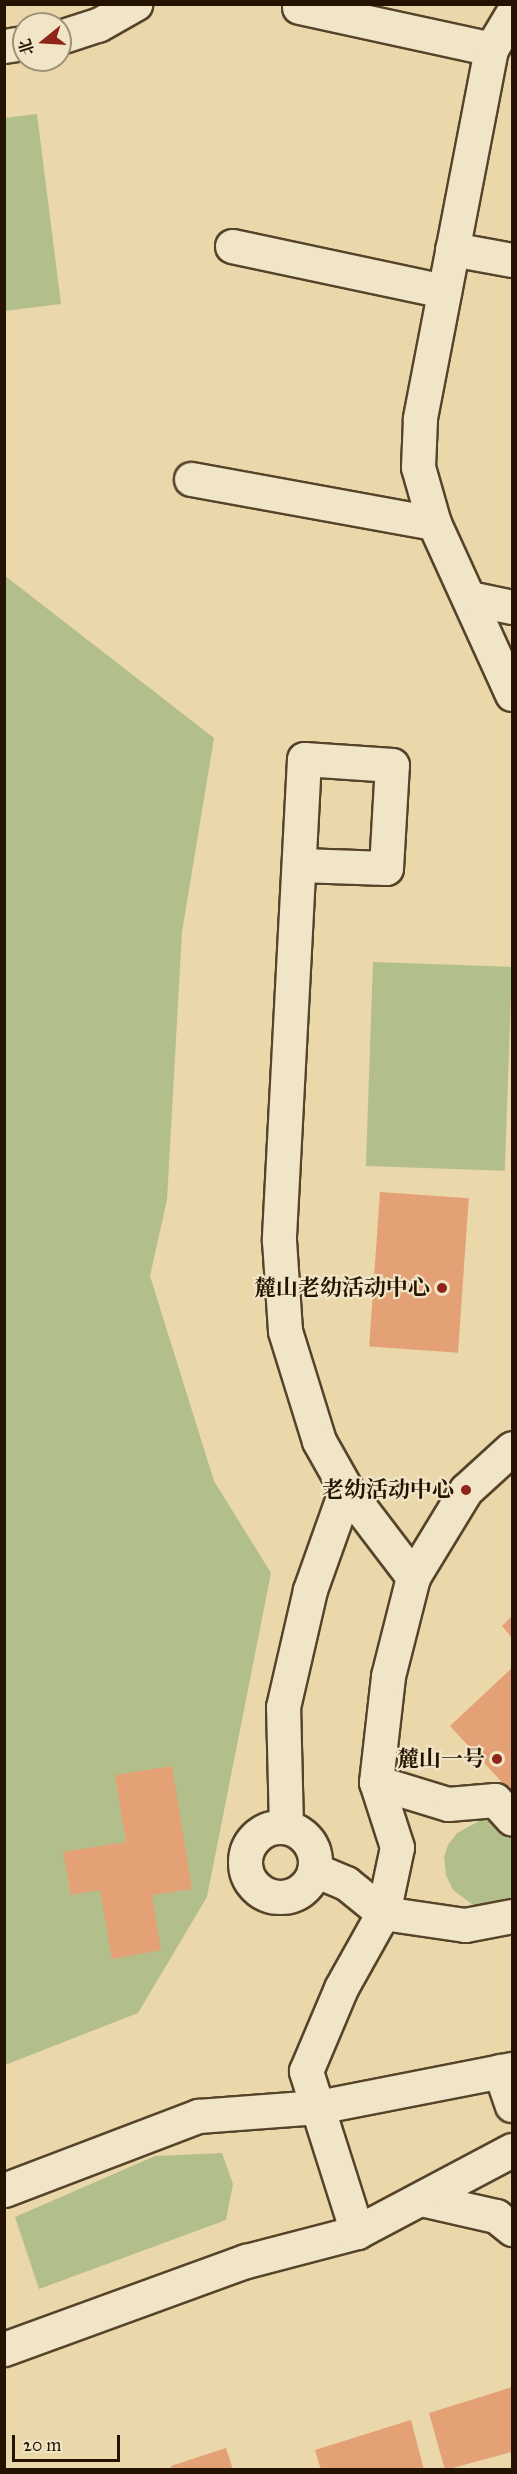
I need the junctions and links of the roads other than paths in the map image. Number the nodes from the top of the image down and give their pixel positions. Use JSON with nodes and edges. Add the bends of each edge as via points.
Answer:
{"nodes":[{"id":1,"x":135,"y":4,"type":"edge"},
{"id":2,"x":299,"y":7,"type":"dead end"},
{"id":3,"x":513,"y":14,"type":"edge"},
{"id":4,"x":72,"y":33,"type":"edge"},
{"id":5,"x":491,"y":50,"type":"junction"},
{"id":6,"x":232,"y":246,"type":"dead end"},
{"id":7,"x":452,"y":249,"type":"junction"},
{"id":8,"x":513,"y":260,"type":"edge"},
{"id":9,"x":444,"y":291,"type":"junction"},
{"id":10,"x":191,"y":479,"type":"dead end"},
{"id":11,"x":434,"y":523,"type":"junction"},
{"id":12,"x":469,"y":598,"type":"junction"},
{"id":13,"x":513,"y":608,"type":"edge"},
{"id":14,"x":513,"y":694,"type":"edge"},
{"id":15,"x":300,"y":865,"type":"dead end"},
{"id":16,"x":513,"y":1448,"type":"edge"},
{"id":17,"x":346,"y":1489,"type":"junction"},
{"id":18,"x":413,"y":1577,"type":"junction"},
{"id":19,"x":376,"y":1782,"type":"junction"},
{"id":20,"x":513,"y":1819,"type":"edge"},
{"id":21,"x":286,"y":1827,"type":"junction"},
{"id":22,"x":315,"y":1870,"type":"junction"},
{"id":23,"x":383,"y":1913,"type":"junction"},
{"id":24,"x":513,"y":1916,"type":"edge"},
{"id":25,"x":506,"y":2070,"type":"edge"},
{"id":26,"x":513,"y":2105,"type":"edge"},
{"id":27,"x":318,"y":2107,"type":"junction"},
{"id":28,"x":513,"y":2150,"type":"edge"},
{"id":29,"x":4,"y":2190,"type":"edge"},
{"id":30,"x":424,"y":2200,"type":"junction"},
{"id":31,"x":513,"y":2229,"type":"edge"},
{"id":32,"x":357,"y":2232,"type":"junction"},
{"id":33,"x":4,"y":2349,"type":"edge"}],
"edges":[{"from":1,"to":4,"type":"street","via":[[98,25]]},
{"from":2,"to":5,"type":"street"},
{"from":3,"to":5,"type":"street"},
{"from":5,"to":7,"type":"street"},
{"from":6,"to":9,"type":"street"},
{"from":7,"to":8,"type":"street"},
{"from":7,"to":9,"type":"street"},
{"from":9,"to":11,"type":"street","via":[[420,419],[417,467]]},
{"from":10,"to":11,"type":"street"},
{"from":11,"to":12,"type":"street"},
{"from":12,"to":13,"type":"street"},
{"from":12,"to":14,"type":"street"},
{"from":15,"to":17,"type":"street","via":[[279,1240],[285,1331],[319,1442]]},
{"from":16,"to":18,"type":"street","via":[[466,1490]]},
{"from":17,"to":18,"type":"street"},
{"from":17,"to":21,"type":"street","via":[[310,1590],[283,1707]]},
{"from":18,"to":19,"type":"street","via":[[388,1676]]},
{"from":19,"to":20,"type":"street","via":[[447,1804],[495,1800]]},
{"from":19,"to":23,"type":"street","via":[[397,1846]]},
{"from":21,"to":22,"type":"street","via":[[296,1830],[312,1846]]},
{"from":21,"to":22,"type":"street","via":[[264,1831],[248,1847],[245,1869],[249,1880],[268,1896],[280,1898],[302,1890]]},
{"from":22,"to":23,"type":"street","via":[[346,1883]]},
{"from":23,"to":24,"type":"street","via":[[465,1924]]},
{"from":23,"to":27,"type":"street","via":[[341,1988],[306,2071]]},
{"from":25,"to":26,"type":"street"},
{"from":25,"to":27,"type":"street"},
{"from":27,"to":29,"type":"street","via":[[198,2116]]},
{"from":27,"to":32,"type":"street"},
{"from":28,"to":30,"type":"street"},
{"from":30,"to":31,"type":"street","via":[[496,2216]]},
{"from":30,"to":32,"type":"street"},
{"from":32,"to":33,"type":"street","via":[[246,2261]]}]}
